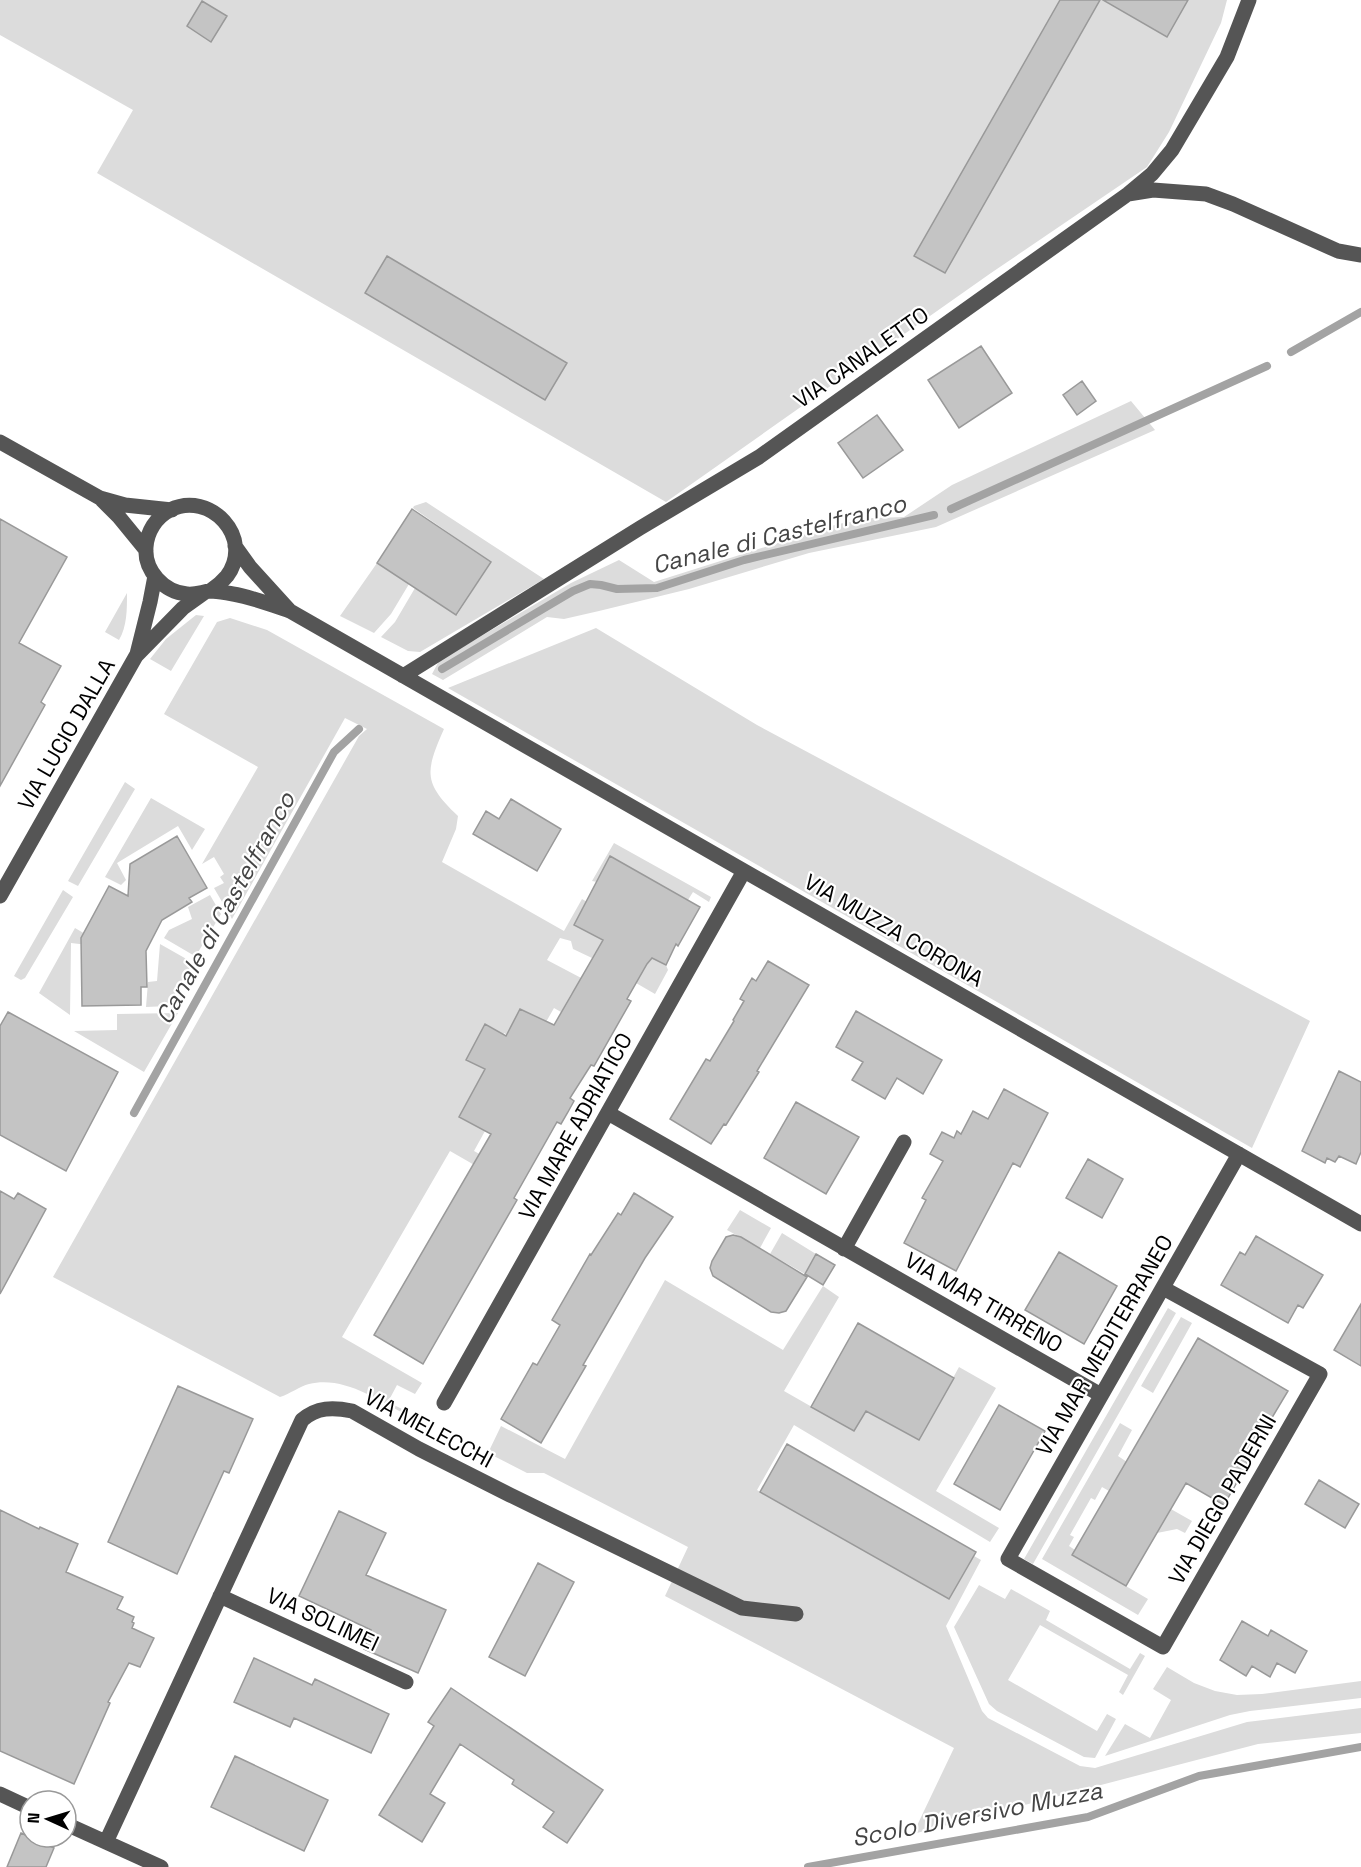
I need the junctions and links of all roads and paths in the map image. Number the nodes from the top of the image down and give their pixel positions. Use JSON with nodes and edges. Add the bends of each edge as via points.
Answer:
{"nodes":[{"id":1,"x":1250,"y":0,"type":"edge"},
{"id":2,"x":1128,"y":194,"type":"junction"},
{"id":3,"x":1361,"y":255,"type":"edge"},
{"id":4,"x":0,"y":442,"type":"edge"},
{"id":5,"x":100,"y":498,"type":"junction"},
{"id":6,"x":172,"y":510,"type":"junction"},
{"id":7,"x":235,"y":546,"type":"junction"},
{"id":8,"x":146,"y":550,"type":"junction"},
{"id":9,"x":154,"y":576,"type":"junction"},
{"id":10,"x":208,"y":592,"type":"junction"},
{"id":11,"x":290,"y":611,"type":"junction"},
{"id":12,"x":136,"y":656,"type":"junction"},
{"id":13,"x":404,"y":676,"type":"junction"},
{"id":14,"x":744,"y":871,"type":"junction"},
{"id":15,"x":0,"y":896,"type":"edge"},
{"id":16,"x":608,"y":1113,"type":"junction"},
{"id":17,"x":904,"y":1142,"type":"dead end"},
{"id":18,"x":1239,"y":1154,"type":"junction"},
{"id":19,"x":1361,"y":1224,"type":"edge"},
{"id":20,"x":844,"y":1249,"type":"junction"},
{"id":21,"x":1163,"y":1288,"type":"junction"},
{"id":22,"x":1101,"y":1395,"type":"junction"},
{"id":23,"x":444,"y":1403,"type":"dead end"},
{"id":24,"x":1008,"y":1558,"type":"joint"},
{"id":25,"x":220,"y":1596,"type":"junction"},
{"id":26,"x":796,"y":1614,"type":"dead end"},
{"id":27,"x":406,"y":1682,"type":"dead end"},
{"id":28,"x":0,"y":1794,"type":"edge"},
{"id":29,"x":18,"y":1802,"type":"edge"},
{"id":30,"x":78,"y":1829,"type":"edge"},
{"id":31,"x":106,"y":1842,"type":"junction"},
{"id":32,"x":161,"y":1867,"type":"edge"}],
"edges":[{"from":1,"to":2,"type":"street","via":[[1227,57],[1178,141],[1152,174]]},
{"from":2,"to":3,"type":"street","name":"VIA CANALETTO","via":[[1153,190],[1206,194],[1338,251]]},
{"from":2,"to":13,"type":"street","name":"VIA CANALETTO","via":[[759,457]]},
{"from":4,"to":5,"type":"street"},
{"from":5,"to":6,"type":"street"},
{"from":5,"to":8,"type":"street"},
{"from":6,"to":7,"type":"street","via":[[188,505],[212,510],[230,528]]},
{"from":6,"to":8,"type":"street","via":[[156,521]]},
{"from":7,"to":10,"type":"street","via":[[228,575]]},
{"from":7,"to":11,"type":"street"},
{"from":8,"to":9,"type":"street"},
{"from":9,"to":10,"type":"street","via":[[177,592]]},
{"from":9,"to":12,"type":"street","name":"VIA LUCIO DALLA"},
{"from":10,"to":11,"type":"street","via":[[235,594]]},
{"from":10,"to":12,"type":"street","name":"VIA LUCIO DALLA","via":[[183,608]]},
{"from":11,"to":13,"type":"street","name":"VIA MUZZA CORONA"},
{"from":12,"to":15,"type":"street","name":"VIA LUCIO DALLA"},
{"from":13,"to":14,"type":"street","name":"VIA MUZZA CORONA"},
{"from":14,"to":16,"type":"street","name":"VIA MARE ADRIATICO"},
{"from":14,"to":18,"type":"street","name":"VIA MUZZA CORONA"},
{"from":16,"to":20,"type":"street","name":"VIA MAR TIRRENO"},
{"from":16,"to":23,"type":"street","name":"VIA MARE ADRIATICO"},
{"from":17,"to":20,"type":"street"},
{"from":18,"to":19,"type":"street","name":"VIA MUZZA CORONA"},
{"from":18,"to":21,"type":"street","name":"VIA MAR MEDITERRANEO"},
{"from":20,"to":22,"type":"street","name":"VIA MAR TIRRENO"},
{"from":21,"to":22,"type":"street","name":"VIA MAR MEDITERRANEO"},
{"from":21,"to":24,"type":"street","name":"VIA DIEGO PADERNI","via":[[1320,1374],[1270,1464],[1163,1647]]},
{"from":22,"to":24,"type":"street","name":"VIA MAR MEDITERRANEO"},
{"from":25,"to":26,"type":"street","name":"VIA MELECCHI","via":[[302,1420],[313,1412],[340,1408],[742,1608]]},
{"from":25,"to":27,"type":"street","name":"VIA SOLIMEI"},
{"from":25,"to":31,"type":"street","name":"VIA MELECCHI"},
{"from":28,"to":29,"type":"street"},
{"from":30,"to":31,"type":"street"},
{"from":31,"to":32,"type":"street"}]}
